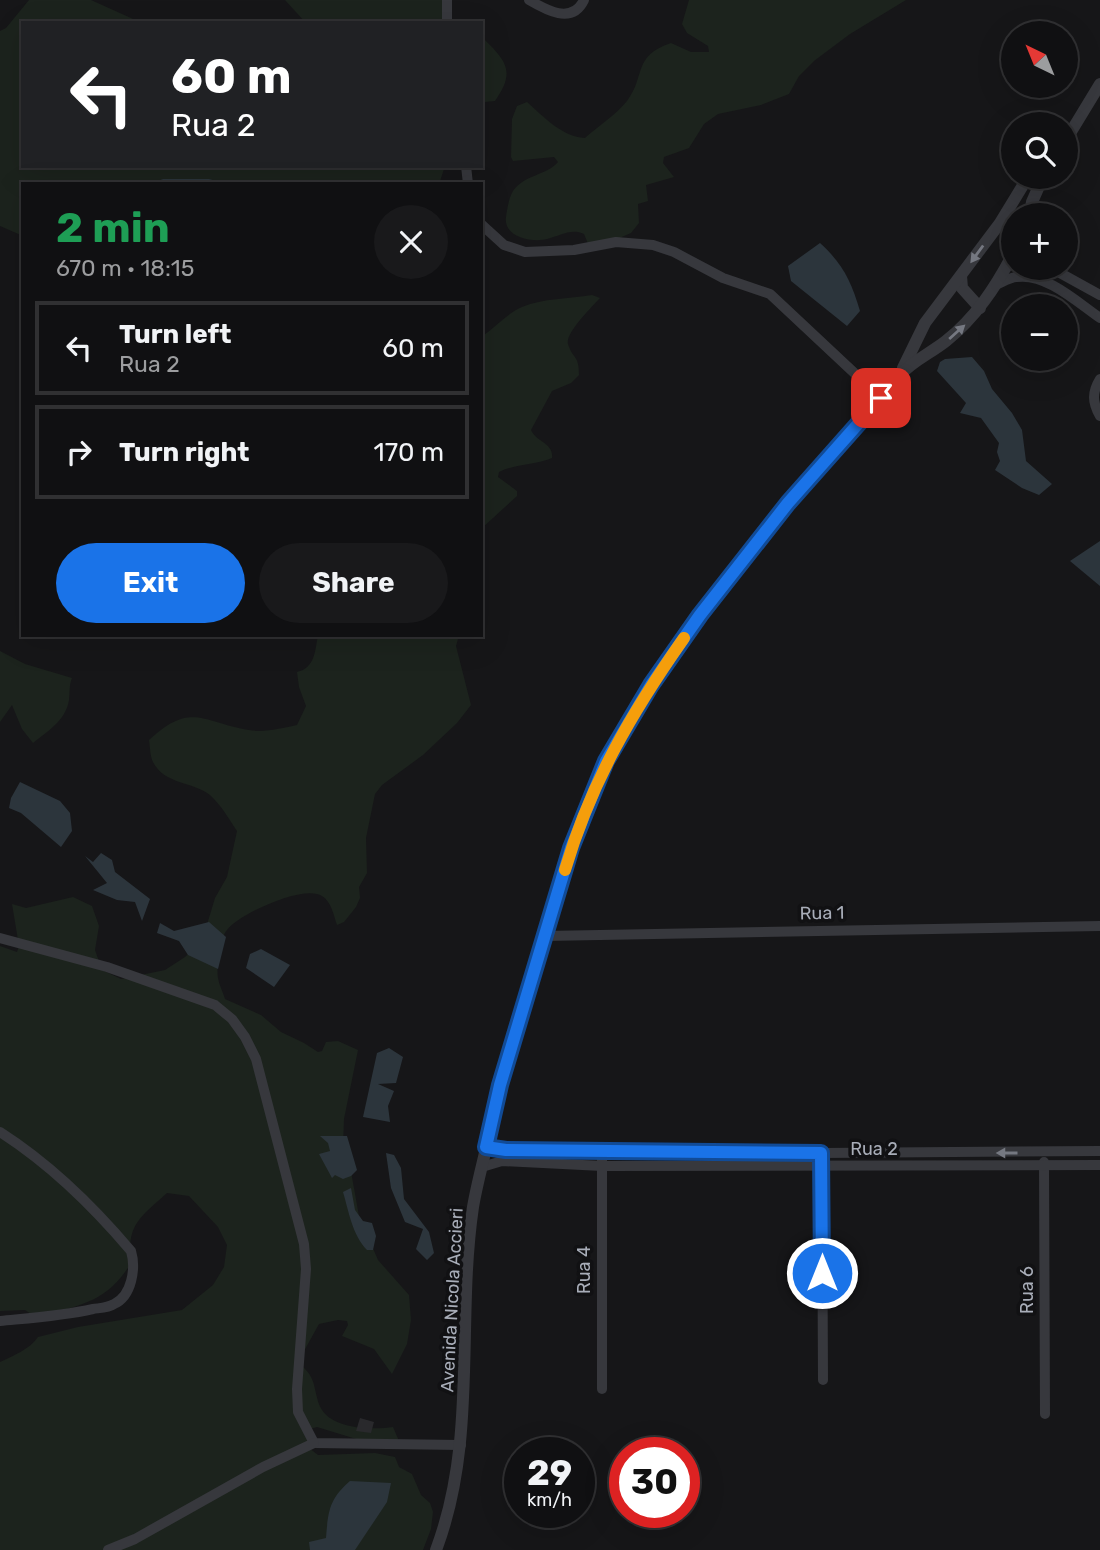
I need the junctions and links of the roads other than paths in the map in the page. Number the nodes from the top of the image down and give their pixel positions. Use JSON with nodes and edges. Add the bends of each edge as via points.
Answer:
{"nodes":[{"id":1,"x":447,"y":0,"type":"edge"},
{"id":2,"x":529,"y":0,"type":"edge"},
{"id":3,"x":584,"y":0,"type":"edge"},
{"id":4,"x":447,"y":21,"type":"edge"},
{"id":5,"x":1100,"y":84,"type":"edge"},
{"id":6,"x":1078,"y":118,"type":"edge"},
{"id":7,"x":1021,"y":189,"type":"edge"},
{"id":8,"x":1000,"y":223,"type":"joint"},
{"id":9,"x":483,"y":226,"type":"edge"},
{"id":10,"x":961,"y":276,"type":"junction"},
{"id":11,"x":1001,"y":276,"type":"edge"},
{"id":12,"x":1073,"y":280,"type":"edge"},
{"id":13,"x":996,"y":285,"type":"junction"},
{"id":14,"x":1100,"y":295,"type":"edge"},
{"id":15,"x":981,"y":308,"type":"junction"},
{"id":16,"x":1100,"y":318,"type":"edge"},
{"id":17,"x":902,"y":372,"type":"junction"},
{"id":18,"x":1100,"y":379,"type":"edge"},
{"id":19,"x":881,"y":398,"type":"junction"},
{"id":20,"x":1100,"y":416,"type":"edge"},
{"id":21,"x":1100,"y":926,"type":"edge"},
{"id":22,"x":545,"y":936,"type":"junction"},
{"id":23,"x":0,"y":938,"type":"edge"},
{"id":24,"x":0,"y":1132,"type":"edge"},
{"id":25,"x":486,"y":1147,"type":"junction"},
{"id":26,"x":602,"y":1151,"type":"junction"},
{"id":27,"x":1100,"y":1152,"type":"edge"},
{"id":28,"x":821,"y":1153,"type":"junction"},
{"id":29,"x":1044,"y":1153,"type":"junction"},
{"id":30,"x":1100,"y":1165,"type":"edge"},
{"id":31,"x":601,"y":1166,"type":"junction"},
{"id":32,"x":822,"y":1166,"type":"junction"},
{"id":33,"x":1044,"y":1166,"type":"junction"},
{"id":34,"x":482,"y":1167,"type":"junction"},
{"id":35,"x":0,"y":1321,"type":"edge"},
{"id":36,"x":822,"y":1380,"type":"dead end"},
{"id":37,"x":601,"y":1389,"type":"dead end"},
{"id":38,"x":1045,"y":1414,"type":"dead end"},
{"id":39,"x":313,"y":1443,"type":"junction"},
{"id":40,"x":461,"y":1445,"type":"junction"},
{"id":41,"x":108,"y":1550,"type":"edge"},
{"id":42,"x":436,"y":1550,"type":"edge"}],
"edges":[{"from":1,"to":4,"type":"street"},
{"from":2,"to":3,"type":"street","via":[[557,15],[571,13]]},
{"from":5,"to":6,"type":"street"},
{"from":7,"to":8,"type":"street","name":"Avenida Nicola Accieri"},
{"from":8,"to":10,"type":"street","name":"Avenida Nicola Accieri","one_way":true},
{"from":9,"to":19,"type":"street","via":[[504,245],[525,252],[616,242],[653,245],[723,278],[770,293]]},
{"from":10,"to":15,"type":"street","via":[[962,288]]},
{"from":10,"to":17,"type":"street","name":"Avenida Nicola Accieri","via":[[925,323]]},
{"from":11,"to":13,"type":"street","name":"Avenida Nicola Accieri"},
{"from":12,"to":14,"type":"street"},
{"from":13,"to":15,"type":"street","name":"Avenida Nicola Accieri"},
{"from":13,"to":16,"type":"street","via":[[1031,276]]},
{"from":17,"to":15,"type":"street","name":"Avenida Nicola Accieri","one_way":true,"via":[[943,344]]},
{"from":17,"to":19,"type":"street","name":"Avenida Nicola Accieri"},
{"from":18,"to":20,"type":"street","via":[[1093,393]]},
{"from":19,"to":22,"type":"street","name":"Avenida Nicola Accieri","via":[[788,503],[651,685],[606,761],[571,848]]},
{"from":21,"to":22,"type":"street","name":"Rua 1"},
{"from":22,"to":25,"type":"street","name":"Avenida Nicola Accieri"},
{"from":23,"to":39,"type":"street","via":[[107,967],[215,1005],[245,1037],[256,1059],[304,1244],[297,1390],[298,1412]]},
{"from":24,"to":35,"type":"street","via":[[31,1152],[87,1203],[131,1251],[133,1259],[130,1285],[113,1305]]},
{"from":25,"to":26,"type":"street","name":"Rua 2"},
{"from":25,"to":34,"type":"street","name":"Avenida Nicola Accieri"},
{"from":26,"to":28,"type":"street","name":"Rua 2"},
{"from":26,"to":31,"type":"street","name":"Rua 4"},
{"from":27,"to":29,"type":"street","name":"Rua 2"},
{"from":29,"to":28,"type":"street","name":"Rua 2","one_way":true},
{"from":28,"to":32,"type":"street"},
{"from":29,"to":33,"type":"street","name":"Rua 6"},
{"from":30,"to":33,"type":"street","name":"Rua 2"},
{"from":31,"to":32,"type":"street","name":"Rua 2"},
{"from":31,"to":34,"type":"street","name":"Rua 2","via":[[502,1161]]},
{"from":31,"to":37,"type":"street","name":"Rua 4"},
{"from":32,"to":33,"type":"street","name":"Rua 2"},
{"from":32,"to":36,"type":"street"},
{"from":33,"to":38,"type":"street","name":"Rua 6"},
{"from":34,"to":40,"type":"street","name":"Avenida Nicola Accieri","via":[[469,1250]]},
{"from":39,"to":40,"type":"street"},
{"from":39,"to":41,"type":"street"},
{"from":40,"to":42,"type":"street","name":"Avenida Nicola Accieri","via":[[448,1520]]}]}
